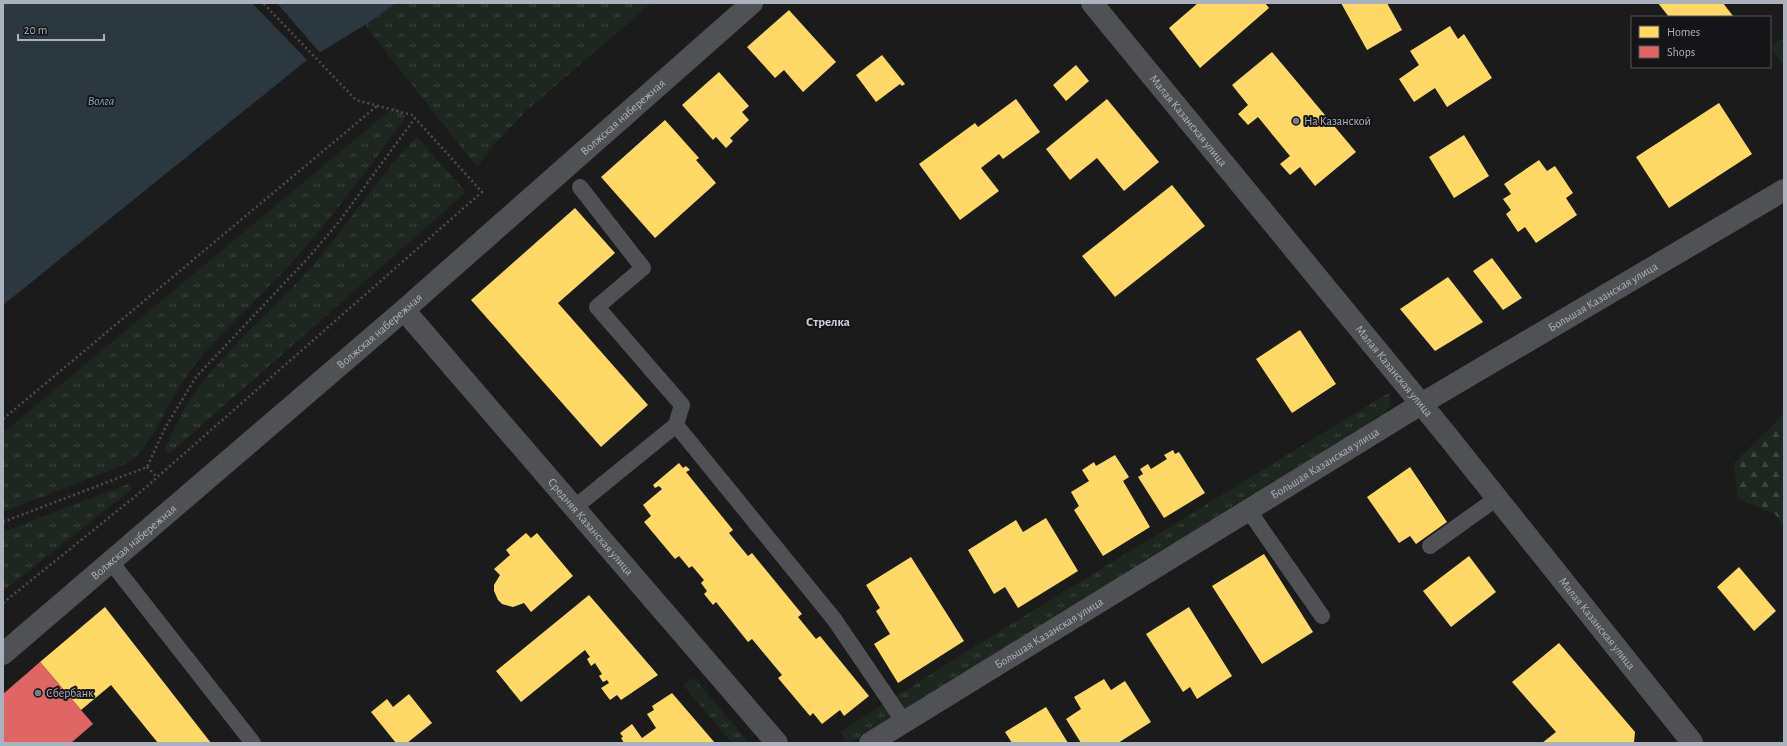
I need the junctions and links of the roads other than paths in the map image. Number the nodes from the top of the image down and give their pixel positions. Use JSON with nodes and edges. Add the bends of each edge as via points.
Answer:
{"nodes":[{"id":1,"x":752,"y":3,"type":"edge"},
{"id":2,"x":1092,"y":3,"type":"edge"},
{"id":3,"x":580,"y":187,"type":"dead end"},
{"id":4,"x":1784,"y":190,"type":"edge"},
{"id":5,"x":404,"y":310,"type":"junction"},
{"id":6,"x":1421,"y":404,"type":"junction"},
{"id":7,"x":676,"y":425,"type":"junction"},
{"id":8,"x":1497,"y":498,"type":"junction"},
{"id":9,"x":574,"y":508,"type":"junction"},
{"id":10,"x":1249,"y":511,"type":"junction"},
{"id":11,"x":1430,"y":546,"type":"dead end"},
{"id":12,"x":111,"y":562,"type":"junction"},
{"id":13,"x":1322,"y":616,"type":"dead end"},
{"id":14,"x":3,"y":654,"type":"edge"},
{"id":15,"x":902,"y":723,"type":"junction"},
{"id":16,"x":253,"y":743,"type":"edge"},
{"id":17,"x":777,"y":743,"type":"edge"},
{"id":18,"x":870,"y":743,"type":"edge"},
{"id":19,"x":1692,"y":743,"type":"edge"}],
"edges":[{"from":1,"to":5,"type":"street","name":"Волжская набережная"},
{"from":2,"to":6,"type":"street","name":"Малая Казанская улица"},
{"from":3,"to":7,"type":"lane","via":[[643,268],[597,307],[682,405]]},
{"from":4,"to":6,"type":"street","name":"Большая Казанская улица"},
{"from":5,"to":9,"type":"street","name":"Средняя Казанская улица"},
{"from":5,"to":12,"type":"street","name":"Волжская набережная"},
{"from":6,"to":8,"type":"street","name":"Малая Казанская улица"},
{"from":6,"to":10,"type":"street","name":"Большая Казанская улица"},
{"from":7,"to":9,"type":"lane"},
{"from":7,"to":15,"type":"lane","via":[[834,619],[898,713]]},
{"from":8,"to":11,"type":"lane"},
{"from":8,"to":19,"type":"street","name":"Малая Казанская улица"},
{"from":9,"to":17,"type":"street","name":"Средняя Казанская улица"},
{"from":10,"to":13,"type":"lane"},
{"from":10,"to":15,"type":"street","name":"Большая Казанская улица"},
{"from":12,"to":14,"type":"street","name":"Волжская набережная"},
{"from":12,"to":16,"type":"lane"},
{"from":15,"to":18,"type":"street","name":"Большая Казанская улица"}]}
